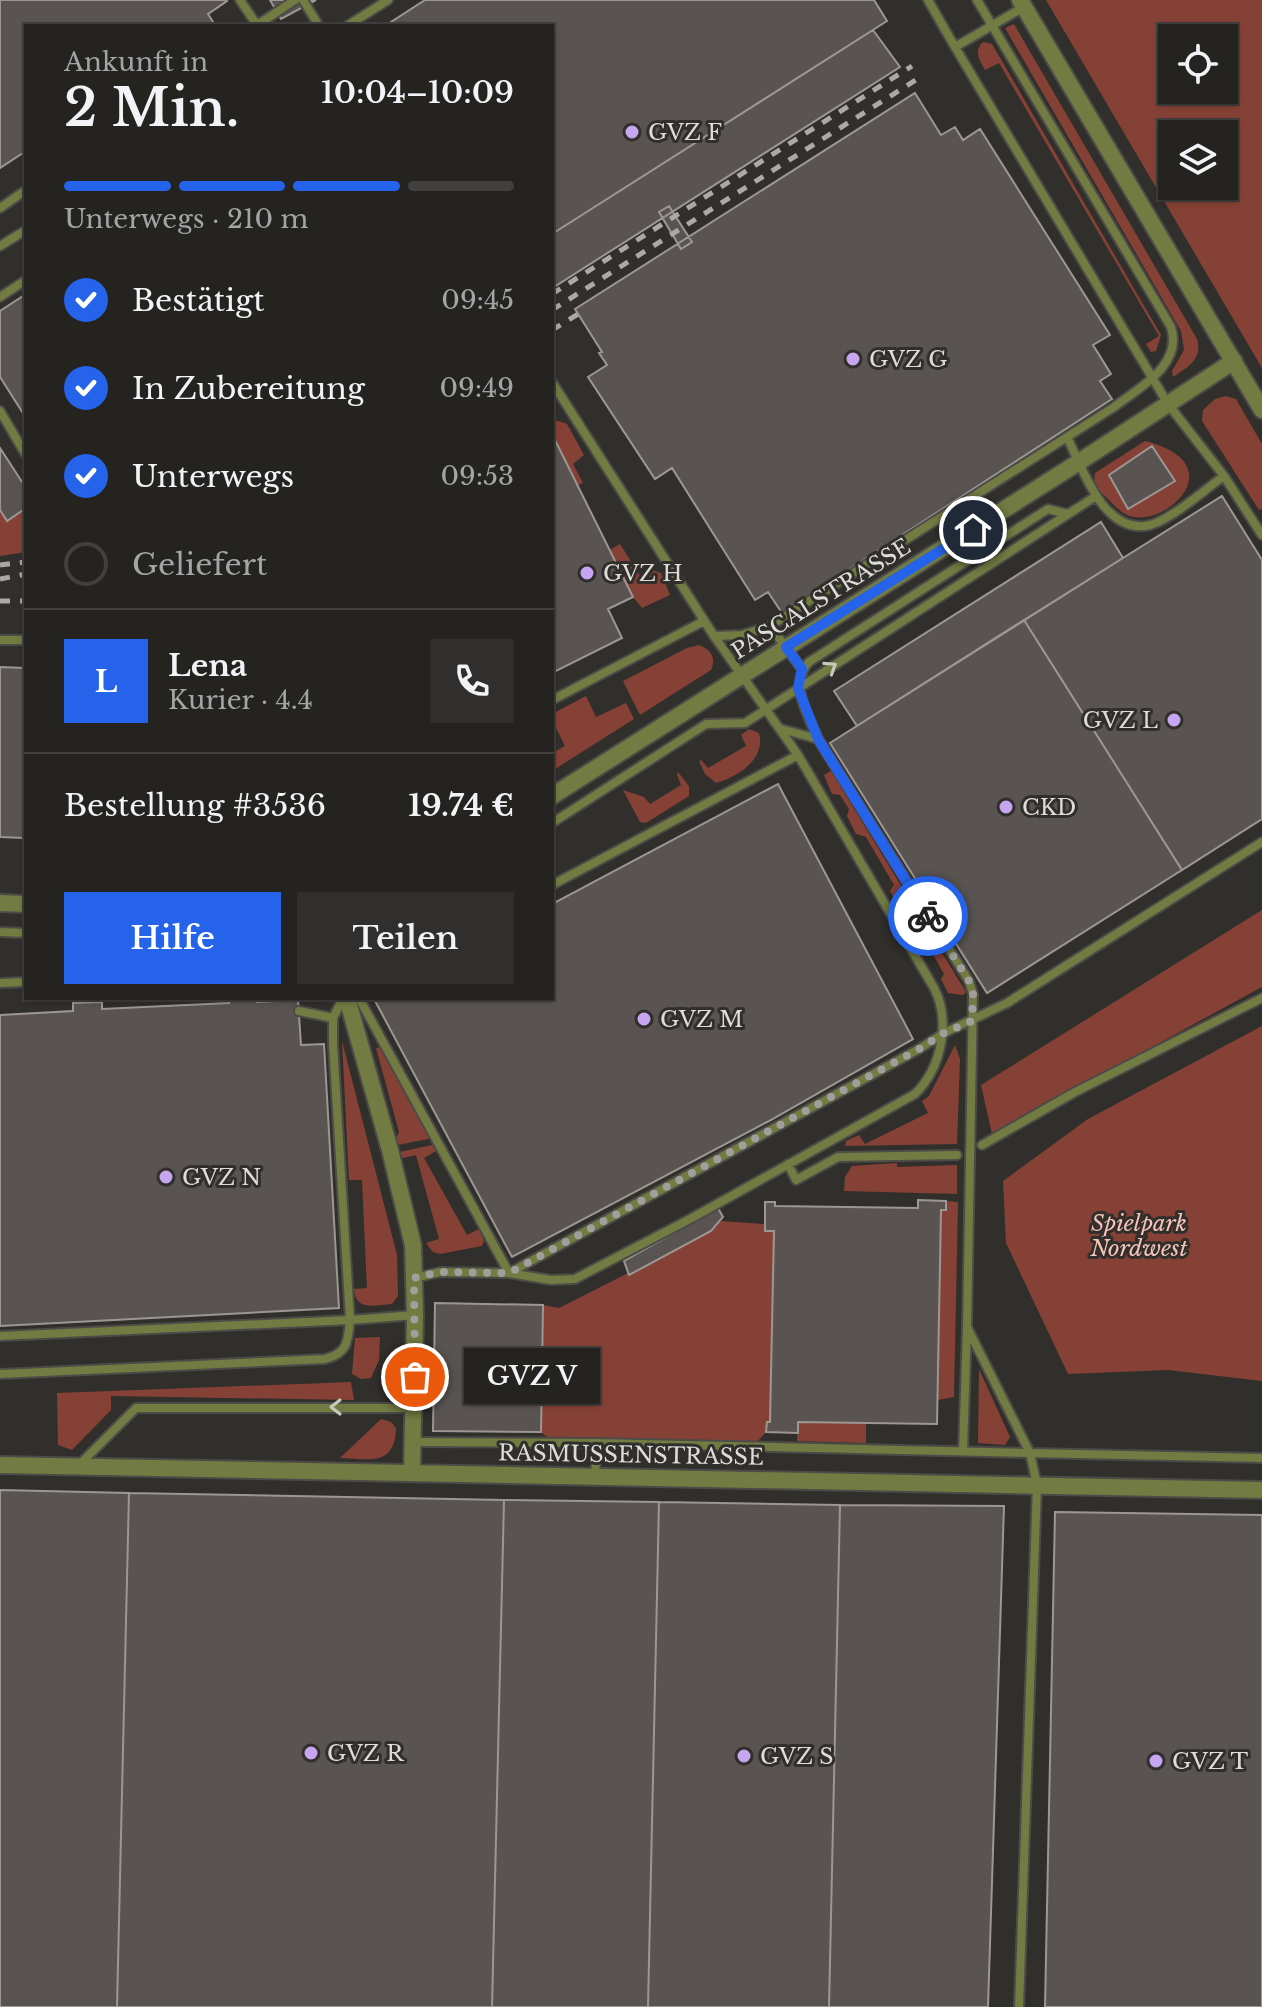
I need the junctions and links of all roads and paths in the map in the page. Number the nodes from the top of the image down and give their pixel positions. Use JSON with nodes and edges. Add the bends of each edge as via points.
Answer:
{"nodes":[{"id":1,"x":240,"y":0,"type":"edge"},
{"id":2,"x":295,"y":0,"type":"edge"},
{"id":3,"x":303,"y":0,"type":"edge"},
{"id":4,"x":388,"y":0,"type":"edge"},
{"id":5,"x":928,"y":0,"type":"edge"},
{"id":6,"x":977,"y":0,"type":"edge"},
{"id":7,"x":1022,"y":4,"type":"edge"},
{"id":8,"x":256,"y":24,"type":"edge"},
{"id":9,"x":260,"y":24,"type":"edge"},
{"id":10,"x":318,"y":24,"type":"edge"},
{"id":11,"x":350,"y":24,"type":"edge"},
{"id":12,"x":992,"y":26,"type":"junction"},
{"id":13,"x":955,"y":47,"type":"junction"},
{"id":14,"x":24,"y":191,"type":"edge"},
{"id":15,"x":0,"y":208,"type":"edge"},
{"id":16,"x":24,"y":231,"type":"edge"},
{"id":17,"x":0,"y":246,"type":"edge"},
{"id":18,"x":24,"y":281,"type":"edge"},
{"id":19,"x":0,"y":297,"type":"edge"},
{"id":20,"x":1234,"y":361,"type":"junction"},
{"id":21,"x":1152,"y":377,"type":"junction"},
{"id":22,"x":554,"y":385,"type":"edge"},
{"id":23,"x":1168,"y":404,"type":"junction"},
{"id":24,"x":1262,"y":410,"type":"edge"},
{"id":25,"x":0,"y":411,"type":"edge"},
{"id":26,"x":1067,"y":437,"type":"junction"},
{"id":27,"x":24,"y":452,"type":"edge"},
{"id":28,"x":1079,"y":462,"type":"junction"},
{"id":29,"x":1224,"y":476,"type":"junction"},
{"id":30,"x":1096,"y":496,"type":"junction"},
{"id":31,"x":1068,"y":514,"type":"junction"},
{"id":32,"x":1262,"y":535,"type":"edge"},
{"id":33,"x":704,"y":621,"type":"junction"},
{"id":34,"x":770,"y":626,"type":"junction"},
{"id":35,"x":714,"y":636,"type":"junction"},
{"id":36,"x":0,"y":640,"type":"edge"},
{"id":37,"x":24,"y":640,"type":"edge"},
{"id":38,"x":786,"y":647,"type":"junction"},
{"id":39,"x":802,"y":669,"type":"junction"},
{"id":40,"x":742,"y":675,"type":"junction"},
{"id":41,"x":798,"y":688,"type":"junction"},
{"id":42,"x":554,"y":699,"type":"edge"},
{"id":43,"x":766,"y":709,"type":"junction"},
{"id":44,"x":779,"y":728,"type":"junction"},
{"id":45,"x":818,"y":739,"type":"junction"},
{"id":46,"x":798,"y":755,"type":"junction"},
{"id":47,"x":554,"y":795,"type":"edge"},
{"id":48,"x":554,"y":822,"type":"edge"},
{"id":49,"x":1262,"y":842,"type":"edge"},
{"id":50,"x":554,"y":884,"type":"edge"},
{"id":51,"x":0,"y":903,"type":"edge"},
{"id":52,"x":24,"y":904,"type":"edge"},
{"id":53,"x":0,"y":932,"type":"edge"},
{"id":54,"x":24,"y":933,"type":"edge"},
{"id":55,"x":24,"y":982,"type":"edge"},
{"id":56,"x":0,"y":983,"type":"edge"},
{"id":57,"x":1262,"y":998,"type":"edge"},
{"id":58,"x":344,"y":1000,"type":"edge"},
{"id":59,"x":346,"y":1000,"type":"edge"},
{"id":60,"x":360,"y":1000,"type":"edge"},
{"id":61,"x":299,"y":1011,"type":"dead end"},
{"id":62,"x":333,"y":1018,"type":"junction"},
{"id":63,"x":972,"y":1021,"type":"junction"},
{"id":64,"x":944,"y":1033,"type":"junction"},
{"id":65,"x":830,"y":1141,"type":"junction"},
{"id":66,"x":982,"y":1145,"type":"dead end"},
{"id":67,"x":957,"y":1155,"type":"dead end"},
{"id":68,"x":838,"y":1157,"type":"junction"},
{"id":69,"x":788,"y":1164,"type":"junction"},
{"id":70,"x":509,"y":1273,"type":"junction"},
{"id":71,"x":414,"y":1278,"type":"junction"},
{"id":72,"x":415,"y":1315,"type":"junction"},
{"id":73,"x":350,"y":1320,"type":"junction"},
{"id":74,"x":967,"y":1327,"type":"junction"},
{"id":75,"x":0,"y":1336,"type":"edge"},
{"id":76,"x":0,"y":1374,"type":"edge"},
{"id":77,"x":414,"y":1408,"type":"junction"},
{"id":78,"x":413,"y":1442,"type":"junction"},
{"id":79,"x":597,"y":1443,"type":"junction"},
{"id":80,"x":963,"y":1451,"type":"junction"},
{"id":81,"x":1030,"y":1453,"type":"junction"},
{"id":82,"x":1262,"y":1458,"type":"edge"},
{"id":83,"x":0,"y":1465,"type":"edge"},
{"id":84,"x":77,"y":1466,"type":"junction"},
{"id":85,"x":412,"y":1472,"type":"junction"},
{"id":86,"x":595,"y":1477,"type":"junction"},
{"id":87,"x":1037,"y":1485,"type":"junction"},
{"id":88,"x":1262,"y":1490,"type":"edge"},
{"id":89,"x":1019,"y":2007,"type":"edge"}],
"edges":[{"from":1,"to":8,"type":"lane"},
{"from":2,"to":9,"type":"lane"},
{"from":3,"to":10,"type":"lane"},
{"from":4,"to":11,"type":"lane"},
{"from":5,"to":13,"type":"lane"},
{"from":6,"to":12,"type":"lane"},
{"from":7,"to":12,"type":"lane"},
{"from":7,"to":20,"type":"street"},
{"from":12,"to":13,"type":"lane"},
{"from":12,"to":21,"type":"lane","via":[[1171,327],[1173,350]]},
{"from":13,"to":21,"type":"lane"},
{"from":14,"to":15,"type":"lane"},
{"from":16,"to":17,"type":"lane"},
{"from":18,"to":19,"type":"lane"},
{"from":20,"to":23,"type":"street","name":"PASCALSTRASSE"},
{"from":20,"to":24,"type":"street"},
{"from":21,"to":23,"type":"lane"},
{"from":21,"to":26,"type":"lane"},
{"from":22,"to":33,"type":"lane"},
{"from":23,"to":28,"type":"street","name":"PASCALSTRASSE"},
{"from":23,"to":29,"type":"lane"},
{"from":25,"to":27,"type":"lane"},
{"from":26,"to":28,"type":"lane"},
{"from":26,"to":34,"type":"lane"},
{"from":28,"to":30,"type":"lane"},
{"from":28,"to":38,"type":"street","name":"PASCALSTRASSE"},
{"from":29,"to":30,"type":"lane","via":[[1146,527],[1127,525]]},
{"from":29,"to":32,"type":"lane"},
{"from":30,"to":31,"type":"lane"},
{"from":31,"to":39,"type":"lane","via":[[1048,509]]},
{"from":41,"to":31,"type":"lane","one_way":true},
{"from":33,"to":35,"type":"lane"},
{"from":33,"to":42,"type":"lane"},
{"from":34,"to":35,"type":"lane"},
{"from":34,"to":38,"type":"lane"},
{"from":35,"to":40,"type":"lane"},
{"from":36,"to":37,"type":"lane"},
{"from":38,"to":39,"type":"lane"},
{"from":38,"to":40,"type":"street","name":"PASCALSTRASSE"},
{"from":39,"to":41,"type":"lane"},
{"from":40,"to":43,"type":"lane"},
{"from":40,"to":47,"type":"street","name":"PASCALSTRASSE"},
{"from":41,"to":43,"type":"lane"},
{"from":41,"to":45,"type":"lane"},
{"from":43,"to":44,"type":"lane"},
{"from":43,"to":48,"type":"lane","via":[[745,723],[706,724]]},
{"from":44,"to":45,"type":"lane"},
{"from":44,"to":46,"type":"lane"},
{"from":45,"to":63,"type":"lane","via":[[969,981]]},
{"from":46,"to":50,"type":"lane"},
{"from":46,"to":64,"type":"lane","via":[[940,1000]]},
{"from":49,"to":63,"type":"lane"},
{"from":51,"to":52,"type":"street"},
{"from":53,"to":54,"type":"lane"},
{"from":55,"to":56,"type":"lane"},
{"from":57,"to":66,"type":"lane"},
{"from":58,"to":62,"type":"lane"},
{"from":59,"to":71,"type":"street","via":[[403,1204]]},
{"from":60,"to":70,"type":"lane"},
{"from":61,"to":62,"type":"lane"},
{"from":62,"to":73,"type":"lane"},
{"from":63,"to":64,"type":"lane"},
{"from":63,"to":74,"type":"lane"},
{"from":64,"to":65,"type":"lane","via":[[932,1068],[915,1094]]},
{"from":64,"to":70,"type":"lane"},
{"from":65,"to":68,"type":"lane"},
{"from":65,"to":69,"type":"lane"},
{"from":67,"to":68,"type":"lane"},
{"from":68,"to":69,"type":"lane","via":[[796,1180]]},
{"from":69,"to":70,"type":"lane","via":[[575,1279]]},
{"from":70,"to":71,"type":"lane","via":[[440,1272]]},
{"from":71,"to":72,"type":"street"},
{"from":72,"to":73,"type":"lane"},
{"from":72,"to":77,"type":"street"},
{"from":73,"to":75,"type":"lane"},
{"from":73,"to":76,"type":"lane","via":[[347,1346],[325,1359]]},
{"from":74,"to":80,"type":"lane"},
{"from":74,"to":81,"type":"lane"},
{"from":77,"to":78,"type":"street"},
{"from":77,"to":84,"type":"lane","one_way":true,"via":[[136,1408]]},
{"from":78,"to":79,"type":"lane"},
{"from":78,"to":85,"type":"street"},
{"from":79,"to":80,"type":"lane"},
{"from":79,"to":86,"type":"lane"},
{"from":80,"to":81,"type":"lane"},
{"from":81,"to":82,"type":"lane"},
{"from":81,"to":87,"type":"lane"},
{"from":83,"to":84,"type":"street","name":"RASMUSSENSTRASSE"},
{"from":84,"to":85,"type":"street","name":"RASMUSSENSTRASSE"},
{"from":85,"to":86,"type":"street","name":"RASMUSSENSTRASSE"},
{"from":86,"to":87,"type":"street","name":"RASMUSSENSTRASSE"},
{"from":87,"to":88,"type":"street","name":"RASMUSSENSTRASSE"},
{"from":87,"to":89,"type":"lane"}]}
